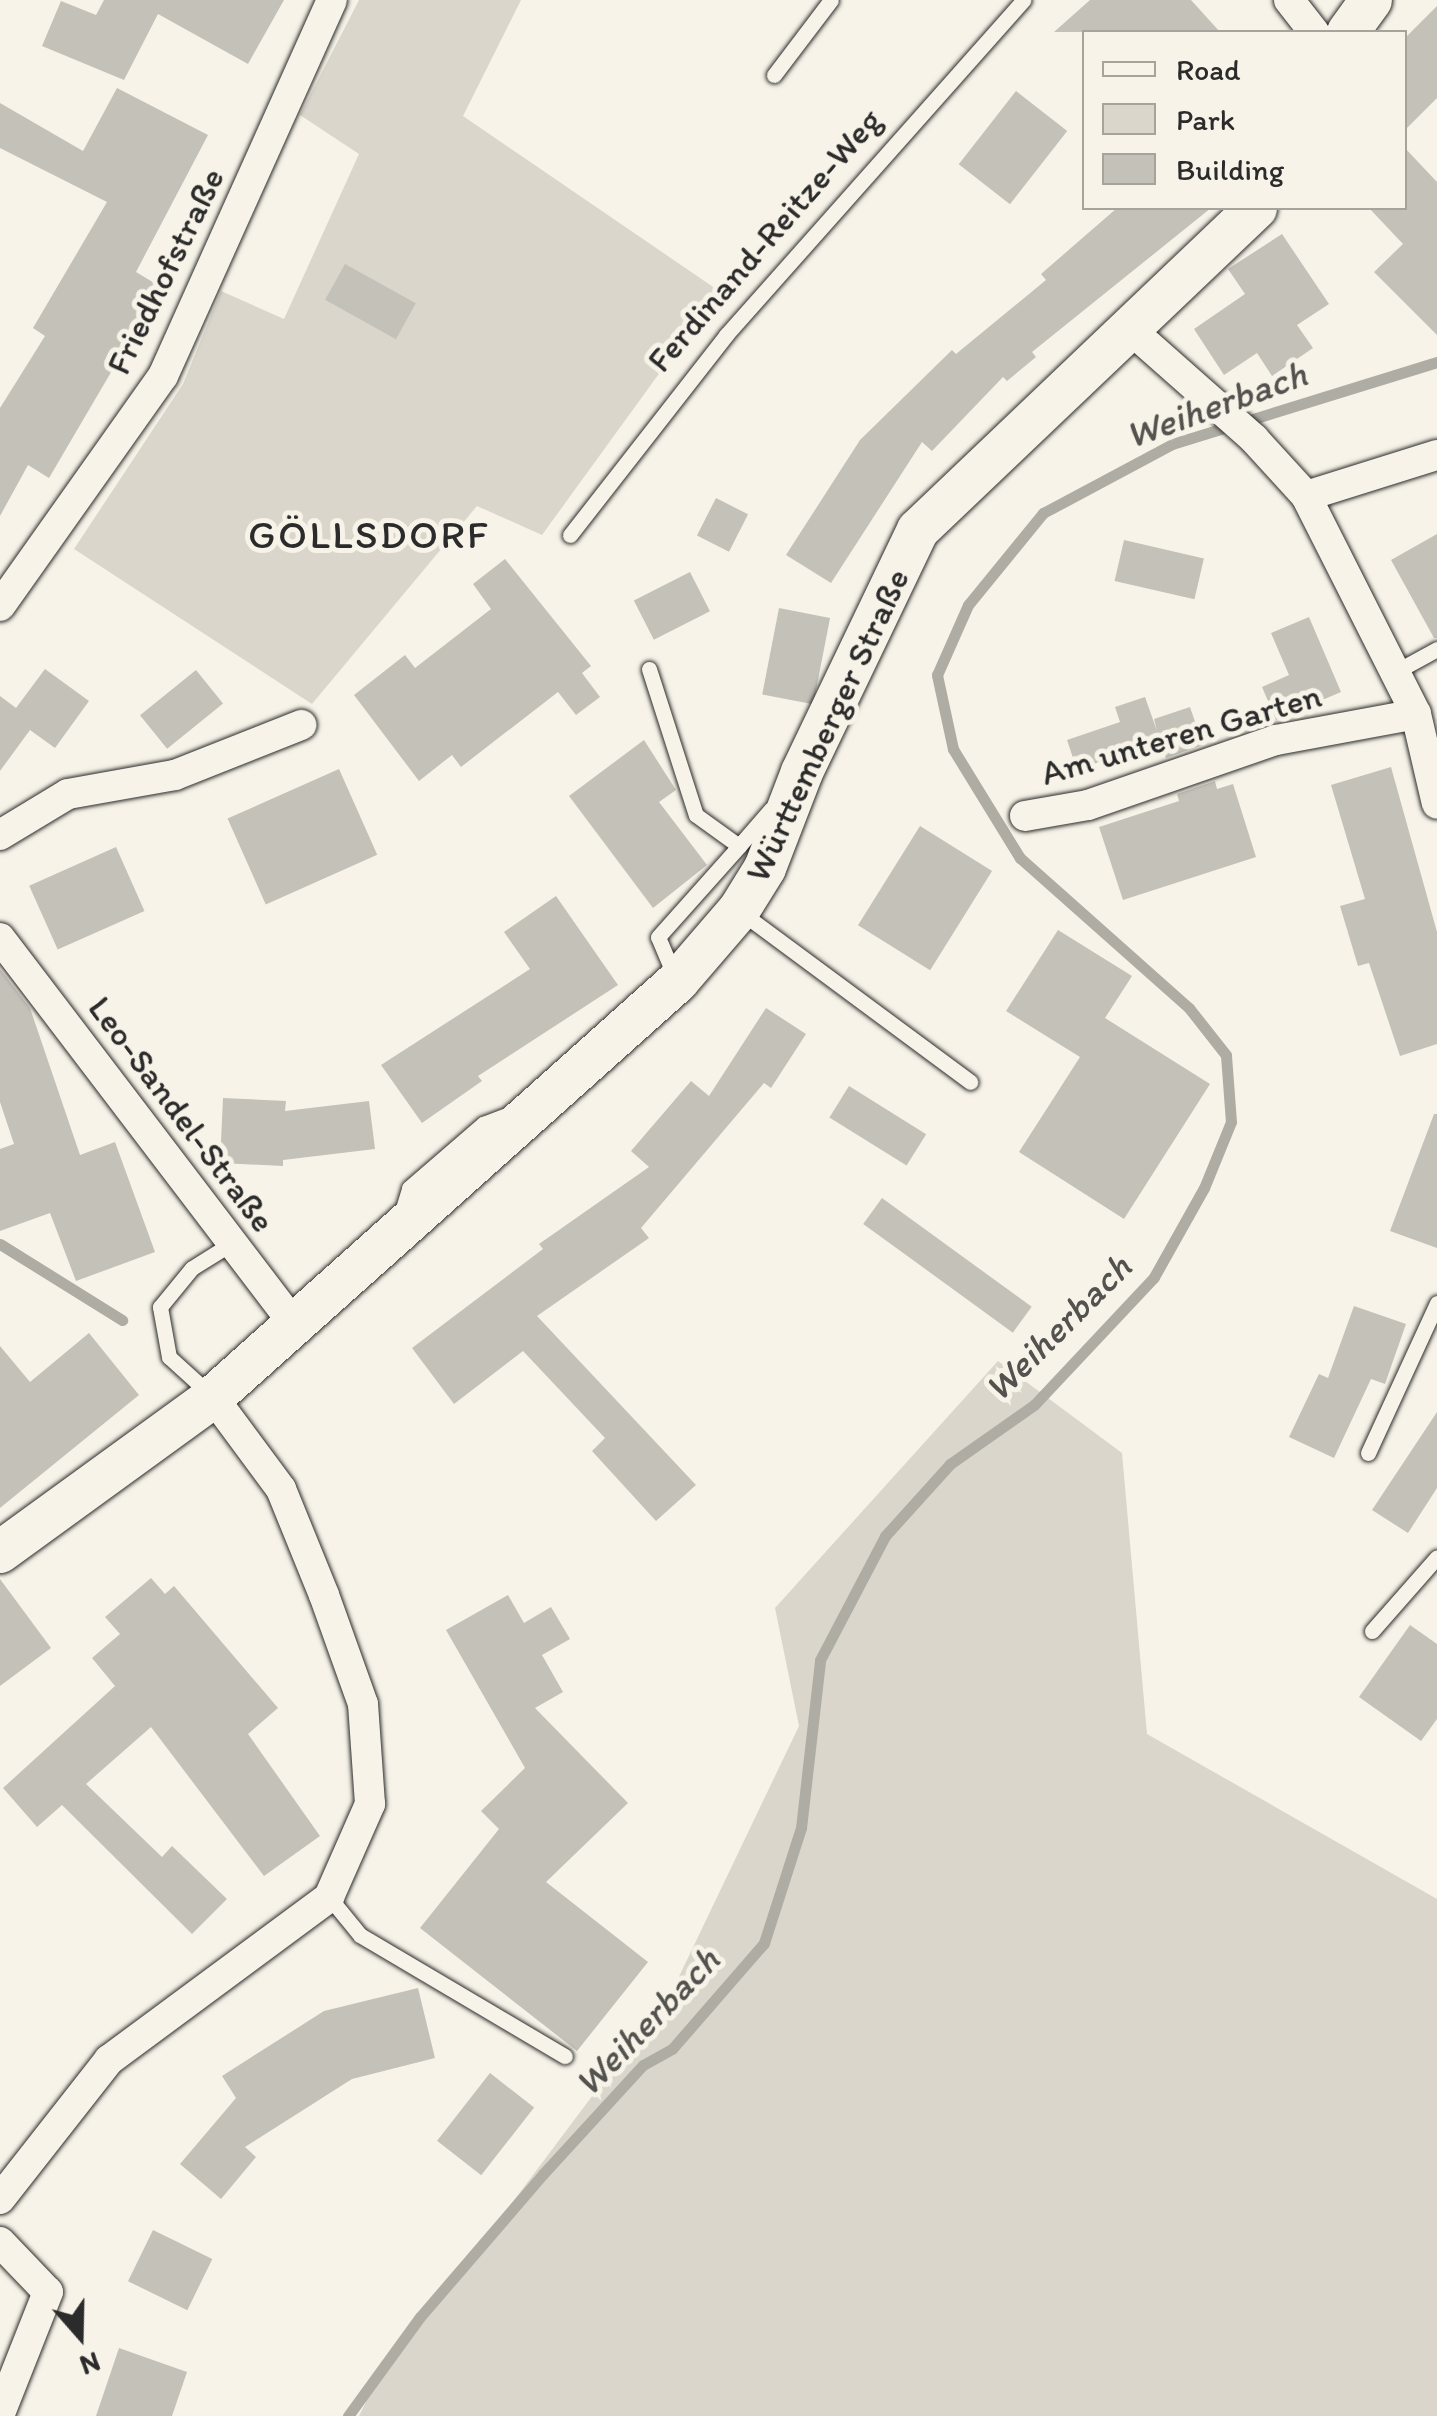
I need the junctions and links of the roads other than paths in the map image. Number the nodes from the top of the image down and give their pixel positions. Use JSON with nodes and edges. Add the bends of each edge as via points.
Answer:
{"nodes":[{"id":1,"x":332,"y":0,"type":"edge"},
{"id":2,"x":831,"y":0,"type":"edge"},
{"id":3,"x":1023,"y":0,"type":"edge"},
{"id":4,"x":1289,"y":0,"type":"edge"},
{"id":5,"x":1371,"y":0,"type":"edge"},
{"id":6,"x":1312,"y":30,"type":"edge"},
{"id":7,"x":1349,"y":30,"type":"edge"},
{"id":8,"x":774,"y":75,"type":"dead end"},
{"id":9,"x":1254,"y":210,"type":"edge"},
{"id":10,"x":1131,"y":330,"type":"junction"},
{"id":11,"x":1437,"y":455,"type":"edge"},
{"id":12,"x":1306,"y":496,"type":"junction"},
{"id":13,"x":570,"y":535,"type":"dead end"},
{"id":14,"x":0,"y":606,"type":"edge"},
{"id":15,"x":1437,"y":650,"type":"edge"},
{"id":16,"x":649,"y":669,"type":"dead end"},
{"id":17,"x":1395,"y":672,"type":"junction"},
{"id":18,"x":1416,"y":714,"type":"junction"},
{"id":19,"x":301,"y":725,"type":"dead end"},
{"id":20,"x":802,"y":772,"type":"junction"},
{"id":21,"x":1437,"y":804,"type":"edge"},
{"id":22,"x":1025,"y":816,"type":"dead end"},
{"id":23,"x":0,"y":834,"type":"edge"},
{"id":24,"x":740,"y":846,"type":"junction"},
{"id":25,"x":739,"y":910,"type":"junction"},
{"id":26,"x":3,"y":946,"type":"edge"},
{"id":27,"x":678,"y":982,"type":"junction"},
{"id":28,"x":970,"y":1082,"type":"dead end"},
{"id":29,"x":232,"y":1243,"type":"junction"},
{"id":30,"x":1437,"y":1303,"type":"edge"},
{"id":31,"x":294,"y":1324,"type":"junction"},
{"id":32,"x":213,"y":1397,"type":"junction"},
{"id":33,"x":1368,"y":1453,"type":"dead end"},
{"id":34,"x":0,"y":1552,"type":"edge"},
{"id":35,"x":1437,"y":1558,"type":"edge"},
{"id":36,"x":1372,"y":1631,"type":"dead end"},
{"id":37,"x":328,"y":1897,"type":"junction"},
{"id":38,"x":565,"y":2056,"type":"dead end"},
{"id":39,"x":0,"y":2199,"type":"edge"},
{"id":40,"x":0,"y":2242,"type":"edge"},
{"id":41,"x":0,"y":2412,"type":"edge"}],
"edges":[{"from":1,"to":14,"type":"street","name":"Friedhofstraße","via":[[163,376]]},
{"from":2,"to":8,"type":"lane"},
{"from":3,"to":13,"type":"lane","name":"Ferdinand-Reitze-Weg","via":[[726,334]]},
{"from":4,"to":6,"type":"street"},
{"from":5,"to":7,"type":"street"},
{"from":9,"to":10,"type":"street","name":"Württemberger Straße"},
{"from":10,"to":12,"type":"street","via":[[1254,439]]},
{"from":10,"to":20,"type":"street","name":"Württemberger Straße","via":[[918,530]]},
{"from":11,"to":12,"type":"street"},
{"from":12,"to":17,"type":"street"},
{"from":15,"to":17,"type":"lane"},
{"from":16,"to":24,"type":"lane","via":[[696,815]]},
{"from":17,"to":18,"type":"street"},
{"from":18,"to":21,"type":"street"},
{"from":18,"to":22,"type":"street","name":"Am unteren Garten","via":[[1276,740],[1088,805]]},
{"from":19,"to":23,"type":"street","via":[[175,774],[68,794]]},
{"from":20,"to":24,"type":"lane"},
{"from":20,"to":25,"type":"street","name":"Württemberger Straße","via":[[764,868]]},
{"from":24,"to":27,"type":"lane","via":[[658,936]]},
{"from":25,"to":27,"type":"street","name":"Württemberger Straße"},
{"from":25,"to":28,"type":"lane"},
{"from":26,"to":29,"type":"street","name":"Leo-Sandel-Straße"},
{"from":27,"to":31,"type":"street","name":"Württemberger Straße"},
{"from":29,"to":31,"type":"street","name":"Leo-Sandel-Straße"},
{"from":29,"to":32,"type":"lane","via":[[192,1268],[160,1307],[169,1358]]},
{"from":30,"to":33,"type":"lane"},
{"from":31,"to":32,"type":"street","name":"Württemberger Straße"},
{"from":32,"to":34,"type":"street","name":"Württemberger Straße"},
{"from":32,"to":37,"type":"street","via":[[281,1490],[363,1704],[370,1804]]},
{"from":35,"to":36,"type":"lane"},
{"from":37,"to":38,"type":"lane","via":[[360,1935]]},
{"from":37,"to":39,"type":"street","via":[[109,2060]]},
{"from":40,"to":41,"type":"street","via":[[48,2292]]}]}
